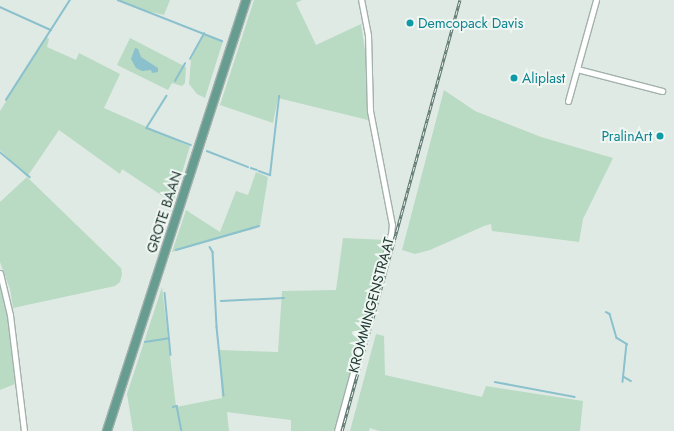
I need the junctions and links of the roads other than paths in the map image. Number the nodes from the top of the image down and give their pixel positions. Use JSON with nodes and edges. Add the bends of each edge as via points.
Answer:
{"nodes":[{"id":1,"x":246,"y":0,"type":"edge"},
{"id":2,"x":361,"y":0,"type":"edge"},
{"id":3,"x":596,"y":0,"type":"edge"},
{"id":4,"x":577,"y":69,"type":"junction"},
{"id":5,"x":662,"y":91,"type":"dead end"},
{"id":6,"x":568,"y":101,"type":"dead end"},
{"id":7,"x":0,"y":273,"type":"edge"},
{"id":8,"x":24,"y":431,"type":"edge"},
{"id":9,"x":107,"y":431,"type":"edge"},
{"id":10,"x":337,"y":431,"type":"edge"}],
"edges":[{"from":1,"to":9,"type":"main road","name":"GROTE BAAN"},
{"from":2,"to":10,"type":"street","name":"KROMMINGENSTRAAT","via":[[368,35],[370,111],[392,225]]},
{"from":3,"to":4,"type":"street"},
{"from":4,"to":5,"type":"street"},
{"from":4,"to":6,"type":"street"},
{"from":7,"to":8,"type":"street","via":[[10,315]]}]}
